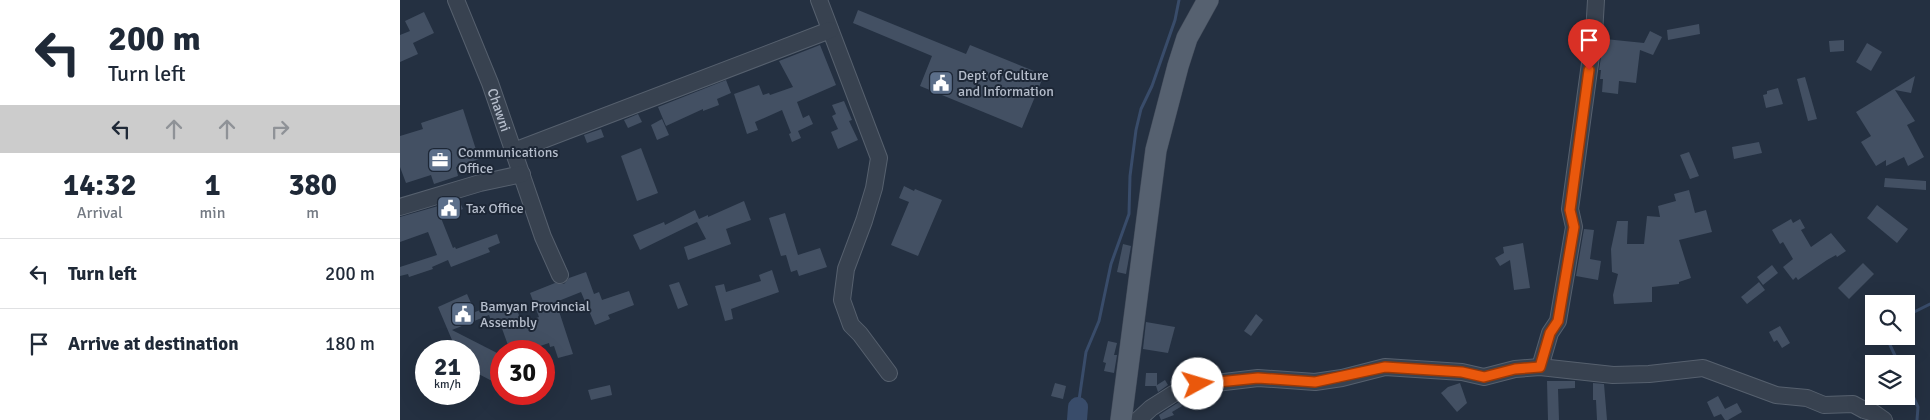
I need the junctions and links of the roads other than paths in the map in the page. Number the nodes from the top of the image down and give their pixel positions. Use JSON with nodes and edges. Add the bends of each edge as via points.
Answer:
{"nodes":[{"id":1,"x":456,"y":0,"type":"edge"},
{"id":2,"x":819,"y":0,"type":"edge"},
{"id":3,"x":1208,"y":0,"type":"edge"},
{"id":4,"x":1596,"y":0,"type":"edge"},
{"id":5,"x":830,"y":30,"type":"junction"},
{"id":6,"x":514,"y":151,"type":"junction"},
{"id":7,"x":522,"y":174,"type":"junction"},
{"id":8,"x":400,"y":207,"type":"edge"},
{"id":9,"x":560,"y":275,"type":"dead end"},
{"id":10,"x":1540,"y":367,"type":"junction"},
{"id":11,"x":889,"y":373,"type":"dead end"},
{"id":12,"x":1121,"y":420,"type":"edge"},
{"id":13,"x":1138,"y":420,"type":"edge"},
{"id":14,"x":1884,"y":420,"type":"edge"}],
"edges":[{"from":1,"to":6,"type":"street","name":"Chawni"},
{"from":2,"to":5,"type":"street"},
{"from":3,"to":12,"type":"main road","via":[[1187,38],[1156,150]]},
{"from":4,"to":10,"type":"street","via":[[1570,210],[1574,227],[1558,321],[1550,333]]},
{"from":5,"to":6,"type":"street"},
{"from":5,"to":11,"type":"street","via":[[879,158],[874,188],[846,269],[842,300],[851,325]]},
{"from":6,"to":7,"type":"street","name":"Chawni"},
{"from":7,"to":8,"type":"street"},
{"from":7,"to":9,"type":"street","name":"Chawni","via":[[543,237]]},
{"from":10,"to":13,"type":"street","via":[[1484,377],[1462,372],[1385,367],[1315,382],[1258,378],[1198,384],[1172,394]]},
{"from":10,"to":14,"type":"street","via":[[1613,375],[1703,368],[1776,395],[1806,398],[1824,404],[1853,404]]}]}
